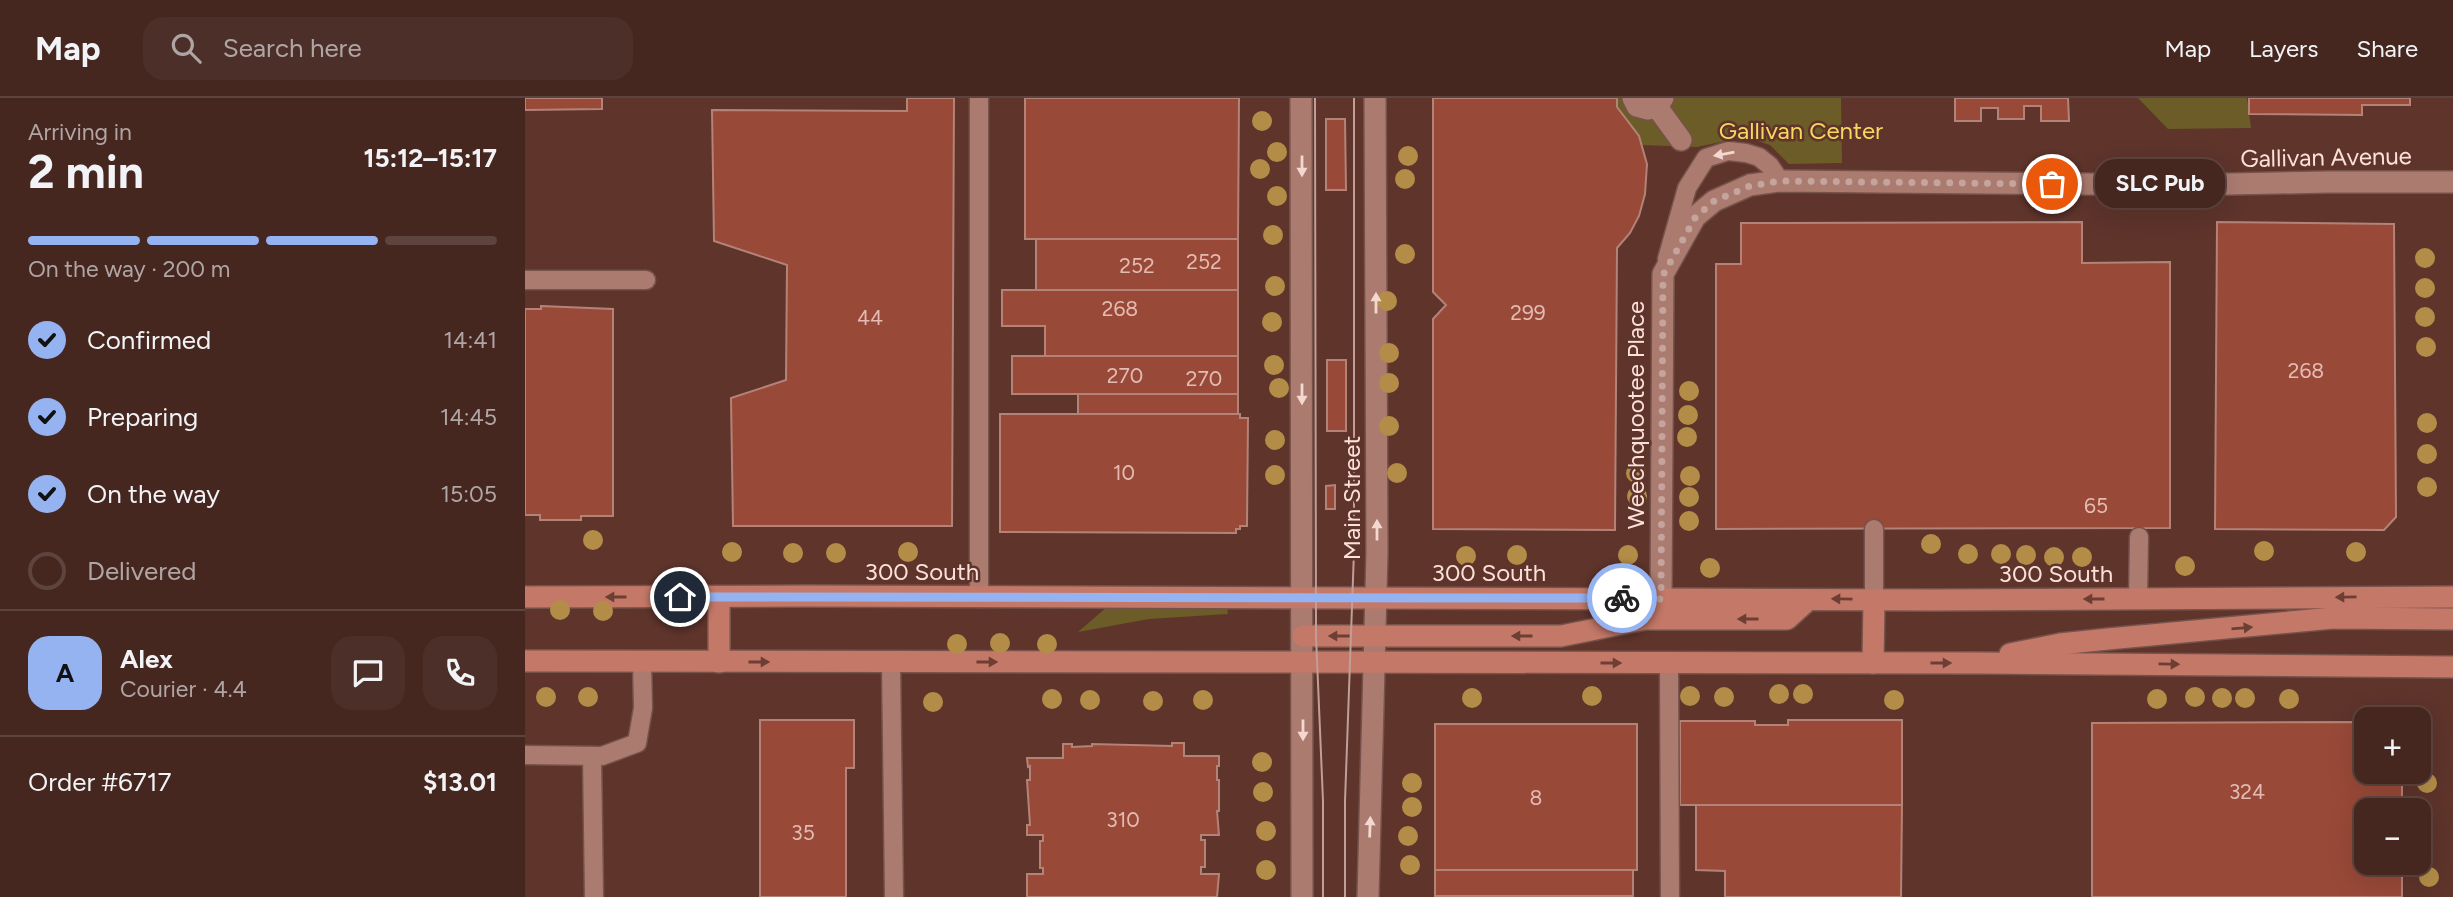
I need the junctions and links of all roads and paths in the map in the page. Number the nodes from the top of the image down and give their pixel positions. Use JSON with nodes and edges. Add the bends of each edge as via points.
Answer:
{"nodes":[{"id":1,"x":979,"y":98,"type":"edge"},
{"id":2,"x":1301,"y":98,"type":"edge"},
{"id":3,"x":1375,"y":98,"type":"edge"},
{"id":4,"x":1633,"y":98,"type":"edge"},
{"id":5,"x":1660,"y":102,"type":"edge"},
{"id":6,"x":1681,"y":140,"type":"dead end"},
{"id":7,"x":1780,"y":181,"type":"junction"},
{"id":8,"x":2453,"y":182,"type":"edge"},
{"id":9,"x":1663,"y":275,"type":"junction"},
{"id":10,"x":525,"y":280,"type":"edge"},
{"id":11,"x":646,"y":280,"type":"dead end"},
{"id":12,"x":1874,"y":529,"type":"dead end"},
{"id":13,"x":2139,"y":537,"type":"dead end"},
{"id":14,"x":525,"y":597,"type":"edge"},
{"id":15,"x":2453,"y":597,"type":"edge"},
{"id":16,"x":719,"y":598,"type":"junction"},
{"id":17,"x":979,"y":598,"type":"junction"},
{"id":18,"x":1303,"y":598,"type":"junction"},
{"id":19,"x":1376,"y":599,"type":"junction"},
{"id":20,"x":1661,"y":599,"type":"junction"},
{"id":21,"x":2138,"y":599,"type":"junction"},
{"id":22,"x":1808,"y":600,"type":"junction"},
{"id":23,"x":1874,"y":600,"type":"junction"},
{"id":24,"x":2453,"y":618,"type":"edge"},
{"id":25,"x":1303,"y":636,"type":"junction"},
{"id":26,"x":1375,"y":636,"type":"junction"},
{"id":27,"x":525,"y":661,"type":"edge"},
{"id":28,"x":642,"y":662,"type":"junction"},
{"id":29,"x":719,"y":662,"type":"junction"},
{"id":30,"x":891,"y":662,"type":"junction"},
{"id":31,"x":1303,"y":662,"type":"junction"},
{"id":32,"x":1375,"y":663,"type":"junction"},
{"id":33,"x":1668,"y":663,"type":"junction"},
{"id":34,"x":1873,"y":663,"type":"junction"},
{"id":35,"x":1981,"y":663,"type":"junction"},
{"id":36,"x":2453,"y":667,"type":"edge"},
{"id":37,"x":525,"y":755,"type":"edge"},
{"id":38,"x":592,"y":756,"type":"junction"},
{"id":39,"x":594,"y":897,"type":"edge"},
{"id":40,"x":894,"y":897,"type":"edge"},
{"id":41,"x":1302,"y":897,"type":"edge"},
{"id":42,"x":1368,"y":897,"type":"edge"},
{"id":43,"x":1669,"y":897,"type":"edge"}],
"edges":[{"from":1,"to":17,"type":"lane"},
{"from":2,"to":18,"type":"street","name":"Main Street","one_way":true},
{"from":19,"to":3,"type":"street","name":"Main Street","one_way":true},
{"from":4,"to":5,"type":"street","via":[[1642,109]]},
{"from":5,"to":6,"type":"street"},
{"from":7,"to":8,"type":"street","name":"Gallivan Avenue","via":[[2184,186]]},
{"from":7,"to":9,"type":"street","name":"Weechquootee Place","via":[[1750,186],[1714,201],[1695,218]]},
{"from":7,"to":9,"type":"lane","name":"Weechquootee Place","one_way":true,"via":[[1759,157],[1728,151],[1706,158],[1687,188]]},
{"from":9,"to":20,"type":"street","name":"Weechquootee Place"},
{"from":10,"to":11,"type":"lane"},
{"from":12,"to":23,"type":"lane"},
{"from":13,"to":21,"type":"lane"},
{"from":16,"to":14,"type":"street","name":"300 South","one_way":true},
{"from":15,"to":21,"type":"street","name":"300 South","one_way":true},
{"from":16,"to":17,"type":"street","name":"300 South"},
{"from":16,"to":29,"type":"street"},
{"from":17,"to":18,"type":"street","name":"300 South"},
{"from":18,"to":19,"type":"street","name":"300 South"},
{"from":18,"to":25,"type":"street","name":"Main Street"},
{"from":19,"to":20,"type":"street","name":"300 South"},
{"from":19,"to":26,"type":"street","name":"Main Street"},
{"from":20,"to":22,"type":"street","name":"300 South"},
{"from":21,"to":23,"type":"street","name":"300 South","one_way":true},
{"from":23,"to":22,"type":"street","name":"300 South","one_way":true},
{"from":22,"to":26,"type":"street","one_way":true,"via":[[1787,620],[1646,620],[1561,636]]},
{"from":23,"to":34,"type":"street"},
{"from":35,"to":24,"type":"street","one_way":true,"via":[[2025,651],[2108,639],[2333,618]]},
{"from":26,"to":25,"type":"street","one_way":true},
{"from":25,"to":31,"type":"street","name":"Main Street"},
{"from":26,"to":32,"type":"street","name":"Main Street"},
{"from":27,"to":28,"type":"street"},
{"from":28,"to":29,"type":"street"},
{"from":28,"to":38,"type":"lane","via":[[643,708],[637,743]]},
{"from":29,"to":30,"type":"street","one_way":true},
{"from":30,"to":31,"type":"street","one_way":true},
{"from":30,"to":40,"type":"lane"},
{"from":31,"to":32,"type":"street"},
{"from":31,"to":41,"type":"street","name":"Main Street","one_way":true},
{"from":32,"to":33,"type":"street","one_way":true},
{"from":42,"to":32,"type":"street","name":"Main Street","one_way":true},
{"from":33,"to":34,"type":"street"},
{"from":33,"to":43,"type":"lane"},
{"from":34,"to":35,"type":"street","one_way":true},
{"from":35,"to":36,"type":"street","one_way":true},
{"from":37,"to":38,"type":"lane"},
{"from":38,"to":39,"type":"lane"}]}
